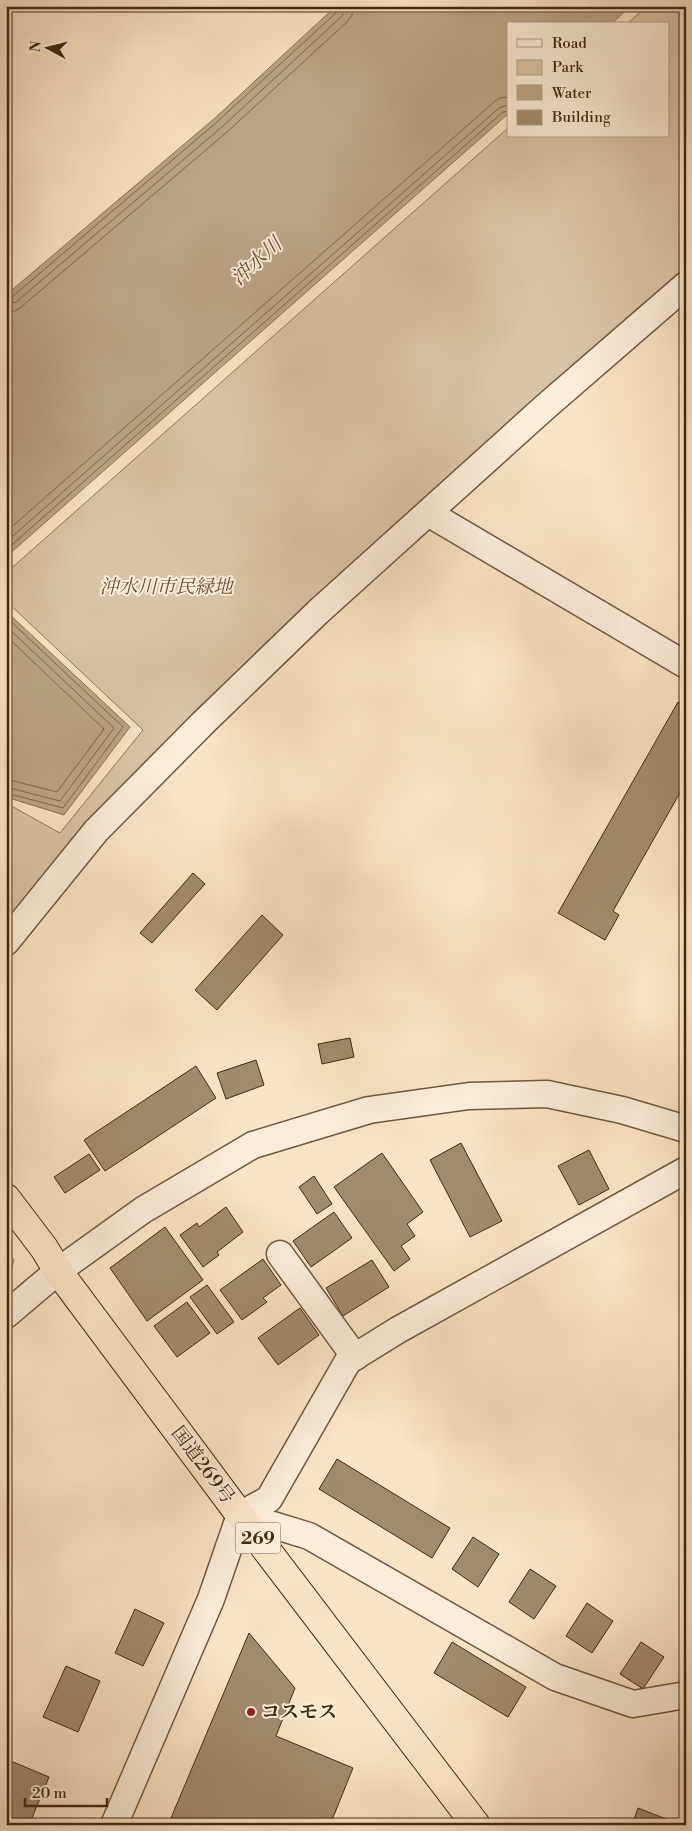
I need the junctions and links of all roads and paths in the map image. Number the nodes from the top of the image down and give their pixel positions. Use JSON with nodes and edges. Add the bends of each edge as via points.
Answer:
{"nodes":[{"id":1,"x":686,"y":285,"type":"edge"},
{"id":2,"x":428,"y":513,"type":"junction"},
{"id":3,"x":686,"y":665,"type":"edge"},
{"id":4,"x":6,"y":942,"type":"edge"},
{"id":5,"x":686,"y":1129,"type":"edge"},
{"id":6,"x":686,"y":1170,"type":"edge"},
{"id":7,"x":6,"y":1198,"type":"edge"},
{"id":8,"x":280,"y":1254,"type":"dead end"},
{"id":9,"x":51,"y":1260,"type":"junction"},
{"id":10,"x":6,"y":1315,"type":"edge"},
{"id":11,"x":354,"y":1357,"type":"junction"},
{"id":12,"x":240,"y":1516,"type":"junction"},
{"id":13,"x":686,"y":1695,"type":"edge"},
{"id":14,"x":114,"y":1825,"type":"edge"},
{"id":15,"x":476,"y":1825,"type":"edge"}],
"edges":[{"from":1,"to":2,"type":"street"},
{"from":2,"to":3,"type":"street"},
{"from":2,"to":4,"type":"street","via":[[318,612],[96,831]]},
{"from":5,"to":9,"type":"street","via":[[622,1110],[547,1094],[469,1096],[369,1110],[253,1145]]},
{"from":6,"to":11,"type":"street"},
{"from":7,"to":9,"type":"highway","name":"国道269号","number":"269"},
{"from":8,"to":11,"type":"street"},
{"from":9,"to":10,"type":"street"},
{"from":9,"to":12,"type":"highway","name":"国道269号","number":"269"},
{"from":11,"to":12,"type":"street","via":[[348,1361],[269,1499]]},
{"from":12,"to":13,"type":"street","via":[[309,1536],[555,1677],[633,1704]]},
{"from":12,"to":14,"type":"street","via":[[211,1599]]},
{"from":12,"to":15,"type":"highway","name":"国道269号","number":"269"}]}
